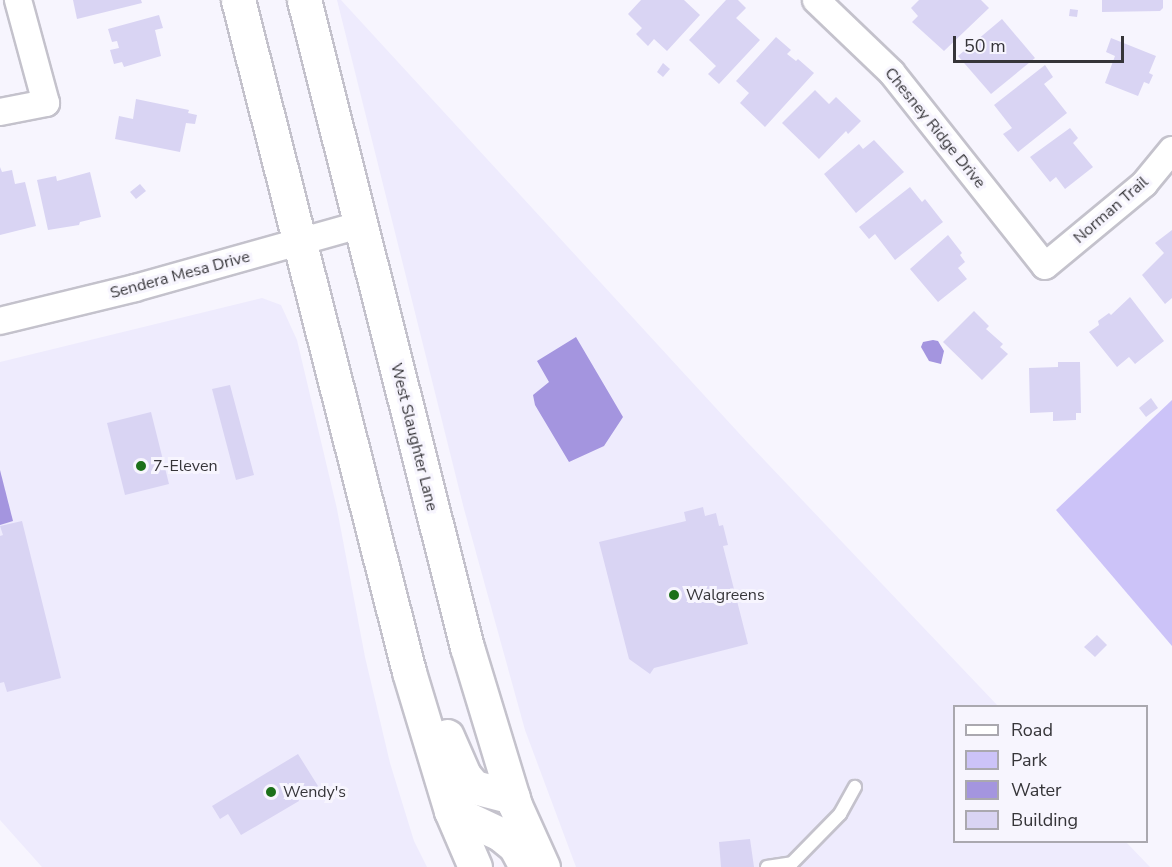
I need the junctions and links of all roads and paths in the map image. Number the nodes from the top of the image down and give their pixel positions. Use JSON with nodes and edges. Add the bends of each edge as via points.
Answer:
{"nodes":[{"id":1,"x":18,"y":0,"type":"edge"},
{"id":2,"x":238,"y":0,"type":"edge"},
{"id":3,"x":304,"y":0,"type":"edge"},
{"id":4,"x":816,"y":0,"type":"edge"},
{"id":5,"x":0,"y":112,"type":"edge"},
{"id":6,"x":1172,"y":150,"type":"edge"},
{"id":7,"x":359,"y":225,"type":"junction"},
{"id":8,"x":301,"y":242,"type":"junction"},
{"id":9,"x":1045,"y":266,"type":"joint"},
{"id":10,"x":0,"y":321,"type":"edge"},
{"id":11,"x":381,"y":560,"type":"junction"},
{"id":12,"x":855,"y":787,"type":"dead end"},
{"id":13,"x":513,"y":797,"type":"junction"},
{"id":14,"x":451,"y":811,"type":"junction"},
{"id":15,"x":475,"y":867,"type":"edge"},
{"id":16,"x":526,"y":867,"type":"edge"},
{"id":17,"x":543,"y":867,"type":"edge"},
{"id":18,"x":767,"y":867,"type":"edge"}],
"edges":[{"from":1,"to":5,"type":"street","via":[[46,103]]},
{"from":2,"to":8,"type":"main road"},
{"from":3,"to":7,"type":"main road","name":"West Slaughter Lane"},
{"from":4,"to":9,"type":"street","name":"Chesney Ridge Drive","via":[[892,73]]},
{"from":6,"to":9,"type":"street","name":"Norman Trail","via":[[1144,184]]},
{"from":7,"to":8,"type":"street","name":"Sendera Mesa Drive"},
{"from":7,"to":13,"type":"main road","name":"West Slaughter Lane","via":[[468,647]]},
{"from":8,"to":10,"type":"street","name":"Sendera Mesa Drive"},
{"from":8,"to":11,"type":"main road"},
{"from":11,"to":13,"type":"main road","via":[[408,595],[438,711],[464,775],[474,787]]},
{"from":11,"to":14,"type":"main road","via":[[409,672]]},
{"from":12,"to":18,"type":"lane","via":[[840,814],[792,863]]},
{"from":13,"to":17,"type":"main road","name":"West Slaughter Lane"},
{"from":14,"to":15,"type":"main road"},
{"from":14,"to":16,"type":"main road","via":[[500,834],[515,846]]}]}
